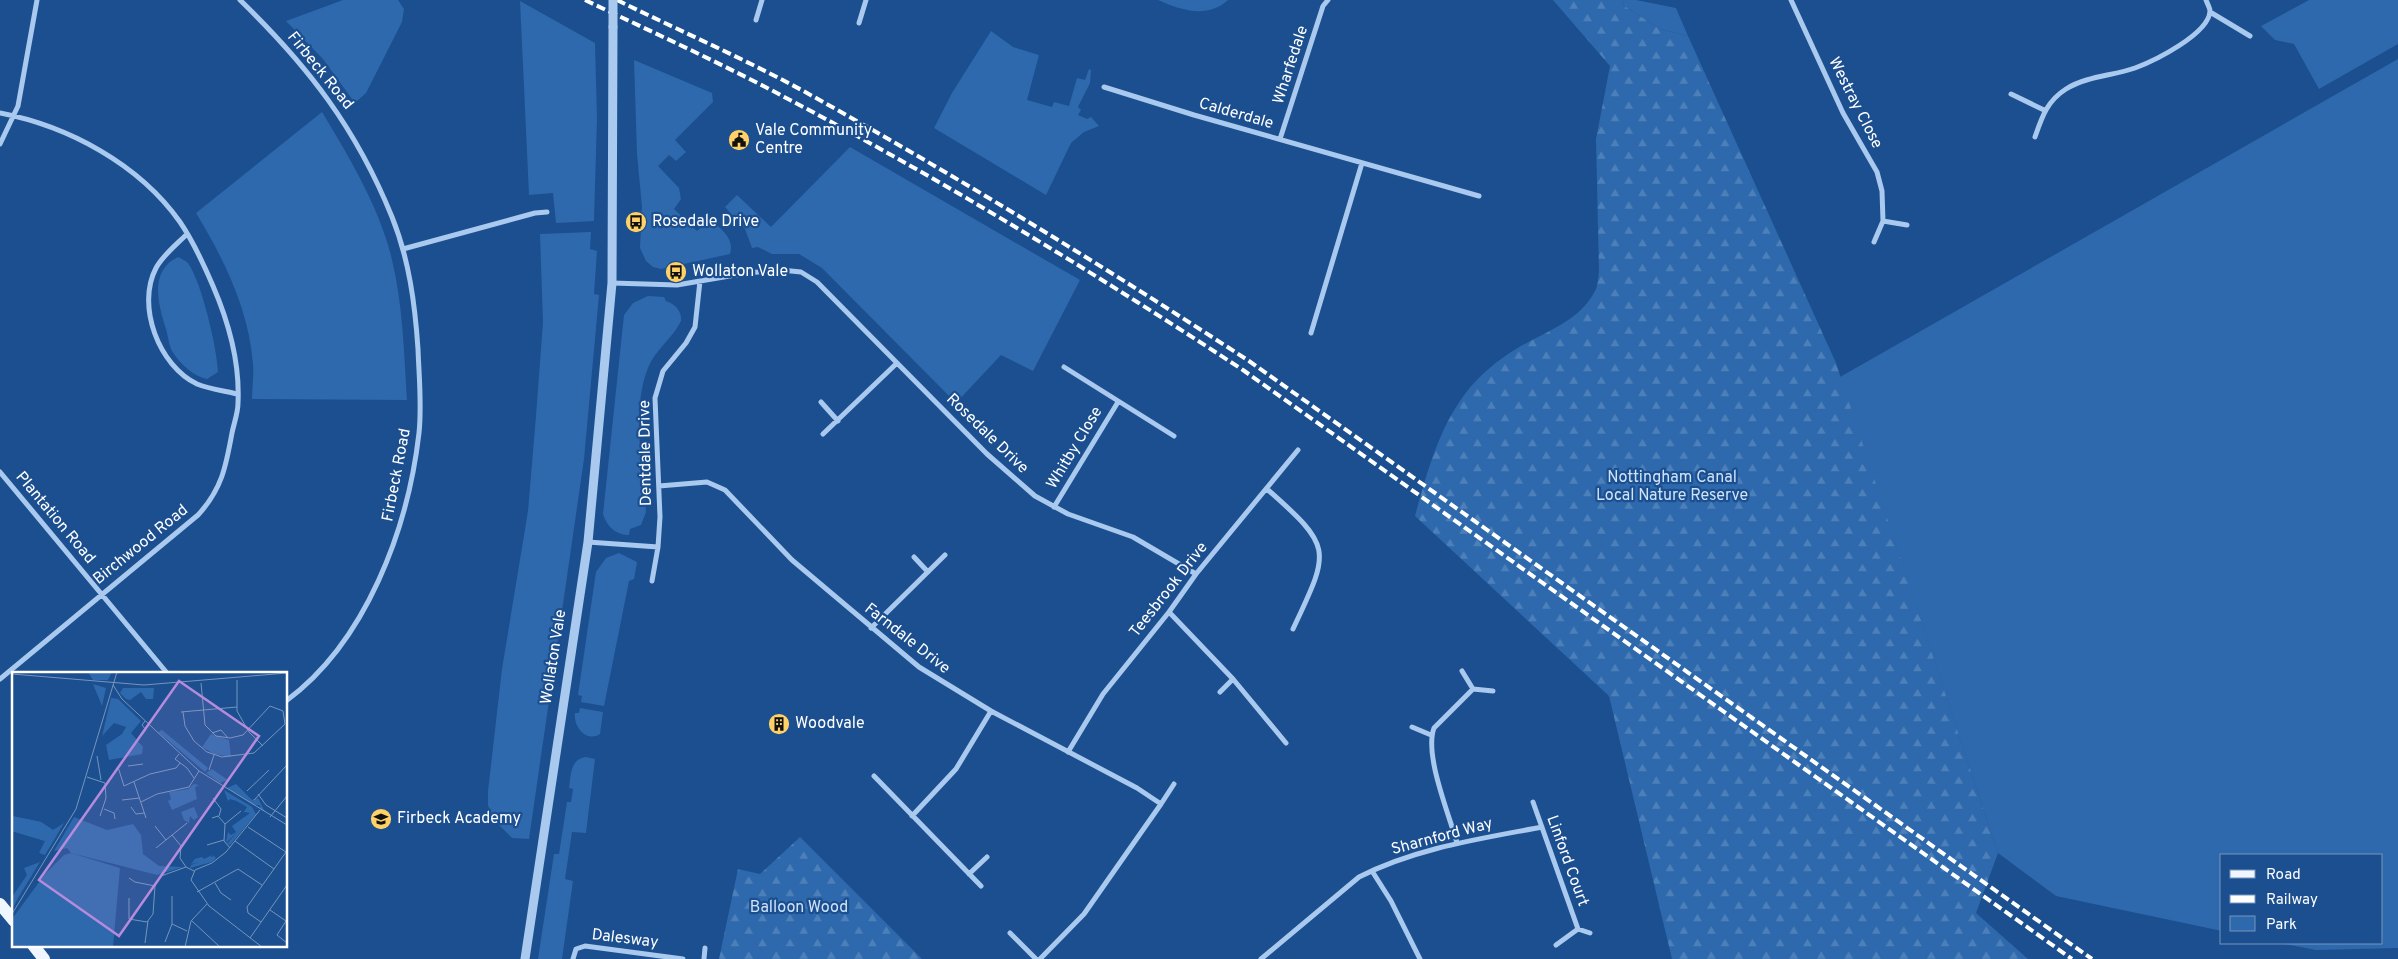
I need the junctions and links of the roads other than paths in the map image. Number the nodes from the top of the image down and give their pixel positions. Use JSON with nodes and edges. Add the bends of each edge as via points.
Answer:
{"nodes":[{"id":1,"x":37,"y":0,"type":"edge"},
{"id":2,"x":240,"y":0,"type":"edge"},
{"id":3,"x":613,"y":0,"type":"edge"},
{"id":4,"x":762,"y":0,"type":"edge"},
{"id":5,"x":866,"y":0,"type":"edge"},
{"id":6,"x":1328,"y":0,"type":"edge"},
{"id":7,"x":1791,"y":0,"type":"edge"},
{"id":8,"x":2206,"y":0,"type":"edge"},
{"id":9,"x":2210,"y":12,"type":"junction"},
{"id":10,"x":756,"y":20,"type":"dead end"},
{"id":11,"x":859,"y":23,"type":"dead end"},
{"id":12,"x":2250,"y":36,"type":"dead end"},
{"id":13,"x":1104,"y":87,"type":"dead end"},
{"id":14,"x":2011,"y":94,"type":"dead end"},
{"id":15,"x":2044,"y":110,"type":"junction"},
{"id":16,"x":0,"y":112,"type":"edge"},
{"id":17,"x":15,"y":116,"type":"junction"},
{"id":18,"x":2035,"y":136,"type":"dead end"},
{"id":19,"x":1280,"y":140,"type":"junction"},
{"id":20,"x":0,"y":144,"type":"edge"},
{"id":21,"x":1362,"y":162,"type":"junction"},
{"id":22,"x":1478,"y":196,"type":"dead end"},
{"id":23,"x":547,"y":212,"type":"dead end"},
{"id":24,"x":1883,"y":221,"type":"junction"},
{"id":25,"x":1907,"y":226,"type":"dead end"},
{"id":26,"x":187,"y":234,"type":"junction"},
{"id":27,"x":1874,"y":242,"type":"dead end"},
{"id":28,"x":404,"y":249,"type":"junction"},
{"id":29,"x":700,"y":281,"type":"junction"},
{"id":30,"x":612,"y":283,"type":"junction"},
{"id":31,"x":1311,"y":333,"type":"dead end"},
{"id":32,"x":897,"y":364,"type":"junction"},
{"id":33,"x":1064,"y":368,"type":"dead end"},
{"id":34,"x":238,"y":394,"type":"junction"},
{"id":35,"x":820,"y":402,"type":"dead end"},
{"id":36,"x":1118,"y":402,"type":"junction"},
{"id":37,"x":838,"y":420,"type":"junction"},
{"id":38,"x":823,"y":434,"type":"dead end"},
{"id":39,"x":1174,"y":436,"type":"dead end"},
{"id":40,"x":1298,"y":450,"type":"dead end"},
{"id":41,"x":0,"y":472,"type":"edge"},
{"id":42,"x":659,"y":486,"type":"junction"},
{"id":43,"x":1267,"y":489,"type":"junction"},
{"id":44,"x":1054,"y":507,"type":"junction"},
{"id":45,"x":588,"y":542,"type":"junction"},
{"id":46,"x":658,"y":547,"type":"junction"},
{"id":47,"x":945,"y":555,"type":"dead end"},
{"id":48,"x":914,"y":557,"type":"dead end"},
{"id":49,"x":928,"y":572,"type":"junction"},
{"id":50,"x":1196,"y":574,"type":"junction"},
{"id":51,"x":652,"y":582,"type":"dead end"},
{"id":52,"x":101,"y":594,"type":"junction"},
{"id":53,"x":1169,"y":612,"type":"junction"},
{"id":54,"x":871,"y":628,"type":"junction"},
{"id":55,"x":1294,"y":629,"type":"dead end"},
{"id":56,"x":1462,"y":671,"type":"dead end"},
{"id":57,"x":165,"y":672,"type":"edge"},
{"id":58,"x":0,"y":679,"type":"edge"},
{"id":59,"x":1233,"y":679,"type":"junction"},
{"id":60,"x":1473,"y":689,"type":"junction"},
{"id":61,"x":1492,"y":691,"type":"dead end"},
{"id":62,"x":1220,"y":692,"type":"dead end"},
{"id":63,"x":288,"y":699,"type":"edge"},
{"id":64,"x":991,"y":711,"type":"junction"},
{"id":65,"x":1412,"y":727,"type":"dead end"},
{"id":66,"x":1432,"y":735,"type":"junction"},
{"id":67,"x":1286,"y":743,"type":"dead end"},
{"id":68,"x":1068,"y":752,"type":"junction"},
{"id":69,"x":874,"y":776,"type":"dead end"},
{"id":70,"x":1174,"y":784,"type":"dead end"},
{"id":71,"x":1533,"y":802,"type":"dead end"},
{"id":72,"x":1161,"y":804,"type":"junction"},
{"id":73,"x":912,"y":816,"type":"junction"},
{"id":74,"x":1542,"y":827,"type":"junction"},
{"id":75,"x":1457,"y":843,"type":"junction"},
{"id":76,"x":987,"y":857,"type":"dead end"},
{"id":77,"x":1372,"y":870,"type":"junction"},
{"id":78,"x":969,"y":874,"type":"junction"},
{"id":79,"x":981,"y":886,"type":"dead end"},
{"id":80,"x":0,"y":904,"type":"edge"},
{"id":81,"x":12,"y":919,"type":"edge"},
{"id":82,"x":1578,"y":929,"type":"junction"},
{"id":83,"x":1010,"y":933,"type":"dead end"},
{"id":84,"x":1590,"y":933,"type":"dead end"},
{"id":85,"x":34,"y":946,"type":"edge"},
{"id":86,"x":1556,"y":946,"type":"dead end"},
{"id":87,"x":706,"y":948,"type":"dead end"},
{"id":88,"x":44,"y":959,"type":"edge"},
{"id":89,"x":524,"y":959,"type":"edge"},
{"id":90,"x":573,"y":959,"type":"edge"},
{"id":91,"x":683,"y":959,"type":"edge"},
{"id":92,"x":704,"y":959,"type":"edge"},
{"id":93,"x":1036,"y":959,"type":"edge"},
{"id":94,"x":1040,"y":959,"type":"edge"},
{"id":95,"x":1260,"y":959,"type":"edge"},
{"id":96,"x":1420,"y":959,"type":"edge"}],
"edges":[{"from":1,"to":17,"type":"street"},
{"from":2,"to":28,"type":"street","name":"Firbeck Road","via":[[295,56],[343,119],[376,181]]},
{"from":3,"to":30,"type":"street","name":"Wollaton Vale","bridge":true},
{"from":4,"to":10,"type":"street"},
{"from":5,"to":11,"type":"street"},
{"from":6,"to":19,"type":"street","name":"Wharfedale","via":[[1323,6]]},
{"from":7,"to":24,"type":"street","name":"Westray Close","via":[[1843,113],[1877,172],[1882,191]]},
{"from":8,"to":9,"type":"street"},
{"from":9,"to":12,"type":"street"},
{"from":9,"to":15,"type":"street","via":[[2204,26],[2162,55],[2136,67],[2079,82],[2064,90]]},
{"from":13,"to":19,"type":"street","name":"Calderdale"},
{"from":14,"to":15,"type":"street"},
{"from":15,"to":18,"type":"street"},
{"from":16,"to":17,"type":"street","name":"Birchwood Road"},
{"from":17,"to":20,"type":"street"},
{"from":17,"to":26,"type":"street","name":"Birchwood Road","via":[[53,127],[115,160],[162,201]]},
{"from":19,"to":21,"type":"street","name":"Calderdale"},
{"from":21,"to":22,"type":"street","name":"Calderdale"},
{"from":21,"to":31,"type":"street"},
{"from":23,"to":28,"type":"street"},
{"from":24,"to":25,"type":"street"},
{"from":24,"to":27,"type":"street","name":"Westray Close"},
{"from":26,"to":34,"type":"street","name":"Birchwood Road","via":[[227,317],[234,348]]},
{"from":26,"to":34,"type":"street","via":[[162,259],[151,283],[149,303],[158,341],[166,357],[186,378],[198,385]]},
{"from":28,"to":63,"type":"street","name":"Firbeck Road","via":[[412,288],[420,404],[409,496],[390,554],[358,619],[322,669]]},
{"from":29,"to":30,"type":"street","name":"Rosedale Drive","via":[[660,285]]},
{"from":29,"to":32,"type":"street","name":"Rosedale Drive","via":[[772,271],[801,272],[816,282]]},
{"from":29,"to":42,"type":"street","name":"Dentdale Drive","via":[[695,327],[663,372],[655,398]]},
{"from":30,"to":45,"type":"street","name":"Wollaton Vale"},
{"from":32,"to":37,"type":"street"},
{"from":32,"to":44,"type":"street","name":"Rosedale Drive","via":[[1014,480]]},
{"from":33,"to":36,"type":"street","name":"Whitby Close"},
{"from":34,"to":52,"type":"street","name":"Birchwood Road","via":[[226,465],[218,490],[210,502]]},
{"from":35,"to":37,"type":"street"},
{"from":36,"to":39,"type":"street","name":"Whitby Close"},
{"from":36,"to":44,"type":"street","name":"Whitby Close"},
{"from":37,"to":38,"type":"street"},
{"from":40,"to":43,"type":"street","name":"Teesbrook Drive"},
{"from":41,"to":52,"type":"street","name":"Plantation Road"},
{"from":42,"to":46,"type":"street","name":"Dentdale Drive"},
{"from":42,"to":54,"type":"street","name":"Farndale Drive","via":[[707,482],[725,490],[792,560]]},
{"from":43,"to":50,"type":"street","name":"Teesbrook Drive"},
{"from":43,"to":55,"type":"street","via":[[1309,528],[1319,549],[1316,580]]},
{"from":44,"to":50,"type":"street","name":"Rosedale Drive","via":[[1133,537]]},
{"from":45,"to":46,"type":"street"},
{"from":45,"to":89,"type":"street","name":"Wollaton Vale"},
{"from":46,"to":51,"type":"street","name":"Dentdale Drive"},
{"from":47,"to":49,"type":"street"},
{"from":48,"to":49,"type":"street"},
{"from":49,"to":54,"type":"street"},
{"from":50,"to":53,"type":"street","name":"Teesbrook Drive"},
{"from":52,"to":57,"type":"street","name":"Plantation Road"},
{"from":52,"to":58,"type":"street","name":"Birchwood Road"},
{"from":53,"to":59,"type":"street"},
{"from":53,"to":68,"type":"street","name":"Teesbrook Drive","via":[[1099,699]]},
{"from":54,"to":64,"type":"street","name":"Farndale Drive","via":[[935,678]]},
{"from":56,"to":60,"type":"street"},
{"from":59,"to":62,"type":"street"},
{"from":59,"to":67,"type":"street"},
{"from":60,"to":61,"type":"street"},
{"from":60,"to":66,"type":"street","via":[[1434,728]]},
{"from":64,"to":68,"type":"street","name":"Farndale Drive"},
{"from":64,"to":73,"type":"street","via":[[956,769]]},
{"from":65,"to":66,"type":"street"},
{"from":66,"to":75,"type":"street","via":[[1430,747]]},
{"from":68,"to":72,"type":"street","name":"Farndale Drive"},
{"from":69,"to":73,"type":"street"},
{"from":70,"to":72,"type":"street"},
{"from":71,"to":74,"type":"street","name":"Linford Court"},
{"from":72,"to":94,"type":"street","via":[[1084,914]]},
{"from":73,"to":78,"type":"street"},
{"from":74,"to":75,"type":"street","name":"Sharnford Way"},
{"from":74,"to":82,"type":"street","name":"Linford Court"},
{"from":75,"to":77,"type":"street","name":"Sharnford Way"},
{"from":76,"to":78,"type":"street"},
{"from":77,"to":95,"type":"street","name":"Sharnford Way","via":[[1359,877]]},
{"from":77,"to":96,"type":"street"},
{"from":78,"to":79,"type":"street"},
{"from":80,"to":81,"type":"main road"},
{"from":82,"to":84,"type":"street","name":"Linford Court"},
{"from":82,"to":86,"type":"street","name":"Linford Court"},
{"from":83,"to":93,"type":"street"},
{"from":85,"to":88,"type":"main road"},
{"from":87,"to":92,"type":"street"},
{"from":90,"to":91,"type":"street","name":"Dalesway","via":[[576,949],[585,946]]}]}
